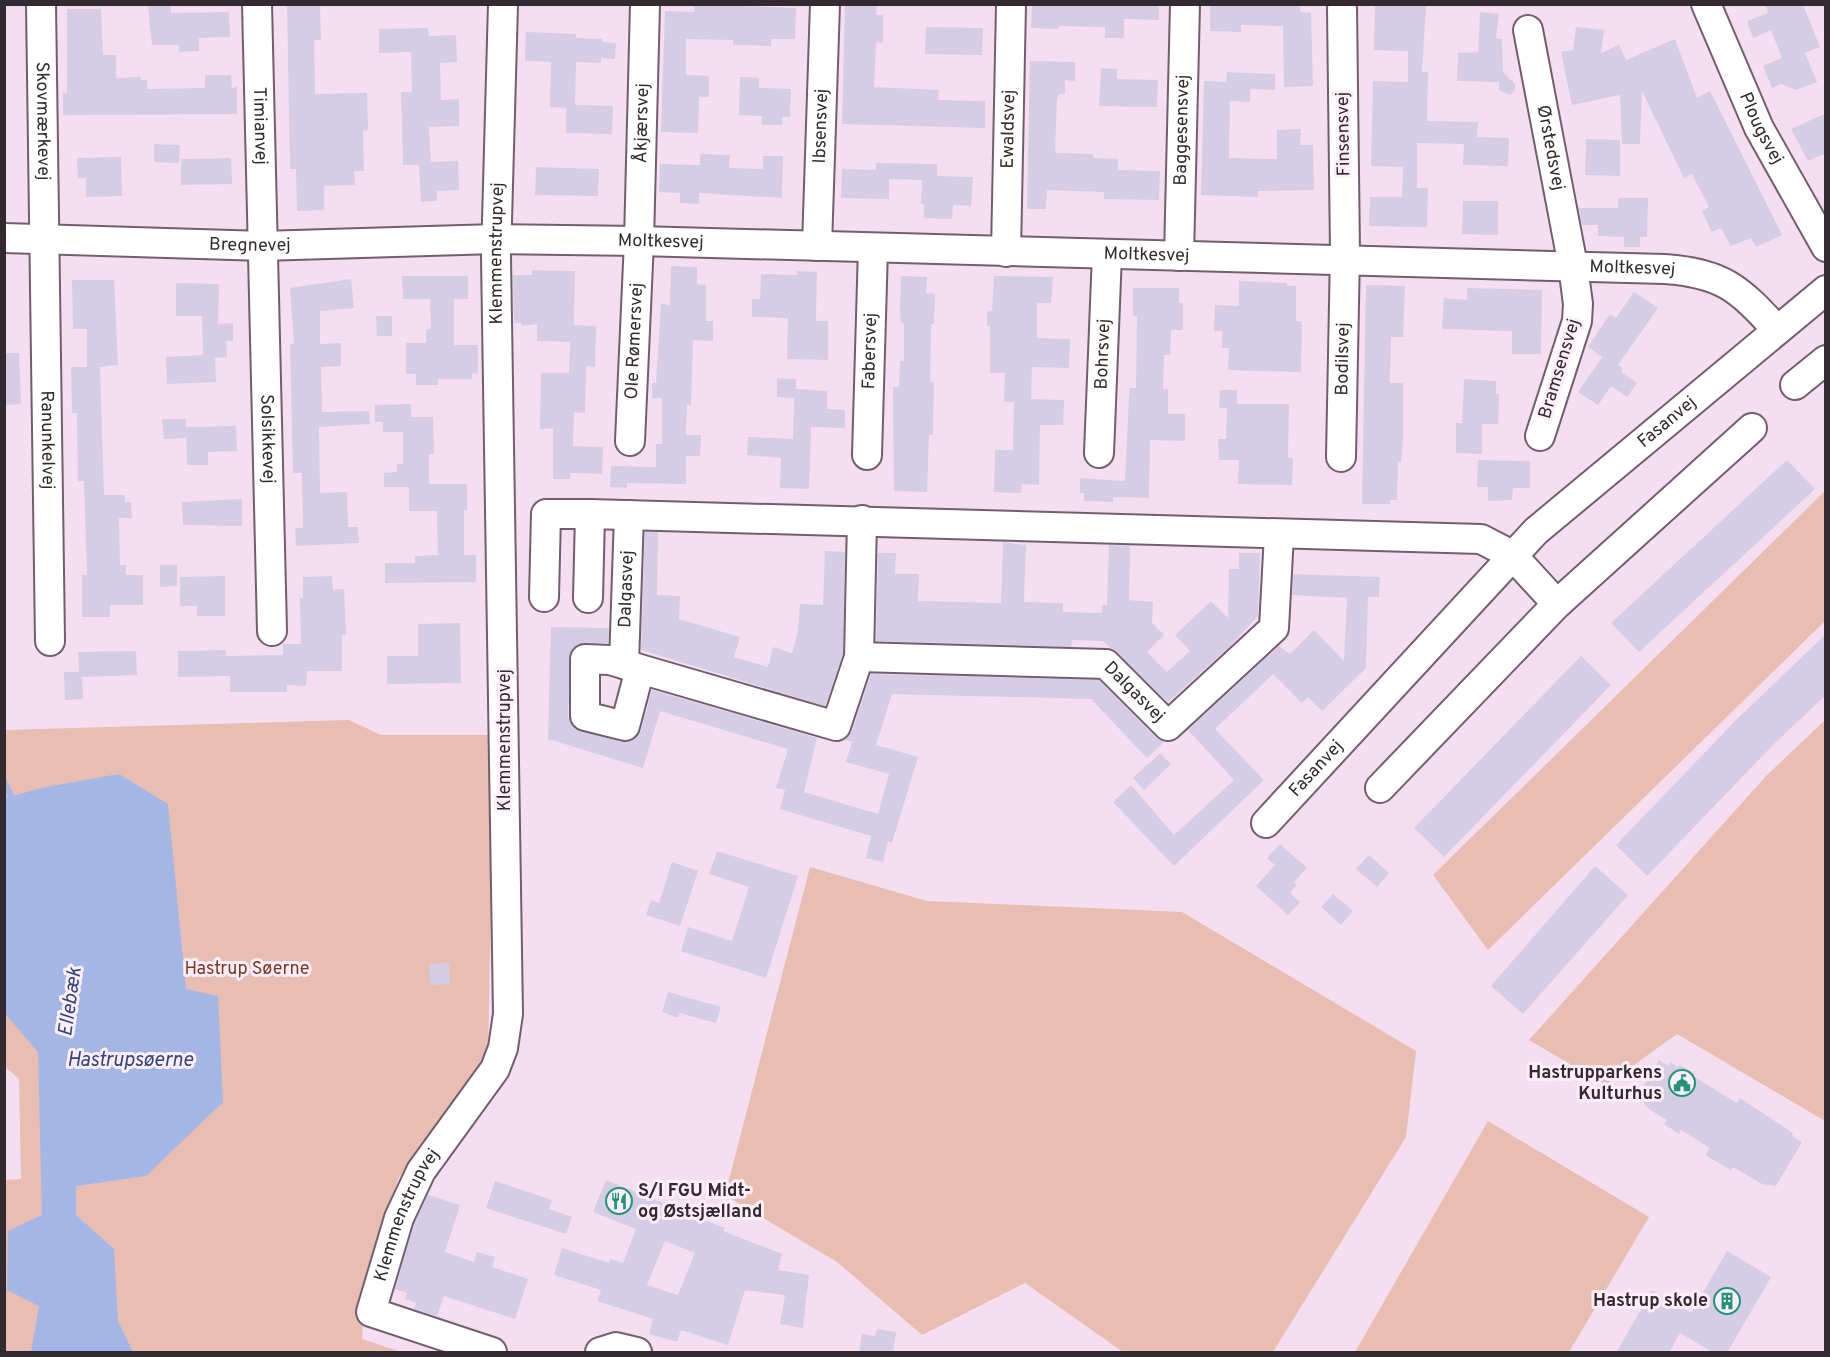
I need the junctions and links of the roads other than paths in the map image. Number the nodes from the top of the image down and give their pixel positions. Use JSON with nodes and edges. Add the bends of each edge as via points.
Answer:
{"nodes":[{"id":1,"x":41,"y":4,"type":"edge"},
{"id":2,"x":257,"y":4,"type":"edge"},
{"id":3,"x":503,"y":4,"type":"edge"},
{"id":4,"x":645,"y":4,"type":"edge"},
{"id":5,"x":825,"y":4,"type":"edge"},
{"id":6,"x":1011,"y":4,"type":"edge"},
{"id":7,"x":1185,"y":4,"type":"edge"},
{"id":8,"x":1706,"y":4,"type":"edge"},
{"id":9,"x":1342,"y":8,"type":"dead end"},
{"id":10,"x":1528,"y":30,"type":"dead end"},
{"id":11,"x":4,"y":238,"type":"edge"},
{"id":12,"x":43,"y":239,"type":"junction"},
{"id":13,"x":496,"y":239,"type":"junction"},
{"id":14,"x":639,"y":241,"type":"junction"},
{"id":15,"x":261,"y":246,"type":"junction"},
{"id":16,"x":817,"y":246,"type":"junction"},
{"id":17,"x":1826,"y":247,"type":"edge"},
{"id":18,"x":873,"y":248,"type":"junction"},
{"id":19,"x":1006,"y":252,"type":"junction"},
{"id":20,"x":1107,"y":254,"type":"junction"},
{"id":21,"x":1179,"y":256,"type":"junction"},
{"id":22,"x":1345,"y":261,"type":"junction"},
{"id":23,"x":1573,"y":266,"type":"junction"},
{"id":24,"x":1826,"y":290,"type":"edge"},
{"id":25,"x":1777,"y":330,"type":"junction"},
{"id":26,"x":1826,"y":360,"type":"edge"},
{"id":27,"x":1795,"y":385,"type":"dead end"},
{"id":28,"x":1752,"y":428,"type":"dead end"},
{"id":29,"x":1540,"y":436,"type":"dead end"},
{"id":30,"x":630,"y":441,"type":"dead end"},
{"id":31,"x":1099,"y":453,"type":"dead end"},
{"id":32,"x":867,"y":455,"type":"dead end"},
{"id":33,"x":1341,"y":458,"type":"dead end"},
{"id":34,"x":590,"y":514,"type":"junction"},
{"id":35,"x":629,"y":515,"type":"junction"},
{"id":36,"x":862,"y":520,"type":"junction"},
{"id":37,"x":1279,"y":534,"type":"junction"},
{"id":38,"x":1512,"y":555,"type":"junction"},
{"id":39,"x":544,"y":597,"type":"dead end"},
{"id":40,"x":588,"y":598,"type":"dead end"},
{"id":41,"x":1557,"y":604,"type":"junction"},
{"id":42,"x":272,"y":632,"type":"dead end"},
{"id":43,"x":50,"y":641,"type":"dead end"},
{"id":44,"x":859,"y":657,"type":"junction"},
{"id":45,"x":1380,"y":788,"type":"dead end"},
{"id":46,"x":1266,"y":823,"type":"dead end"},
{"id":47,"x":492,"y":1353,"type":"edge"},
{"id":48,"x":600,"y":1353,"type":"edge"},
{"id":49,"x":637,"y":1353,"type":"edge"}],
"edges":[{"from":1,"to":12,"type":"street","name":"Skovmærkevej"},
{"from":2,"to":15,"type":"street","name":"Timianvej"},
{"from":3,"to":13,"type":"street","name":"Klemmenstrupvej"},
{"from":4,"to":14,"type":"street","name":"Åkjærsvej"},
{"from":5,"to":16,"type":"street","name":"Ibsensvej"},
{"from":6,"to":19,"type":"street","name":"Ewaldsvej"},
{"from":7,"to":21,"type":"street","name":"Baggesensvej"},
{"from":8,"to":17,"type":"street","name":"Plougsvej","via":[[1758,128]]},
{"from":9,"to":22,"type":"street","name":"Finsensvej"},
{"from":10,"to":23,"type":"street","name":"Ørstedsvej"},
{"from":11,"to":12,"type":"street","name":"Bregnevej"},
{"from":12,"to":15,"type":"street","name":"Bregnevej"},
{"from":12,"to":43,"type":"street","name":"Ranunkelvej"},
{"from":13,"to":14,"type":"street","name":"Moltkesvej"},
{"from":13,"to":15,"type":"street","name":"Bregnevej"},
{"from":13,"to":47,"type":"street","name":"Klemmenstrupvej","via":[[508,1014],[495,1069],[421,1171],[399,1218],[371,1312]]},
{"from":14,"to":16,"type":"street","name":"Moltkesvej"},
{"from":14,"to":30,"type":"street","name":"Ole Rømersvej"},
{"from":15,"to":42,"type":"street","name":"Solsikkevej"},
{"from":16,"to":18,"type":"street","name":"Moltkesvej"},
{"from":18,"to":19,"type":"street","name":"Moltkesvej"},
{"from":18,"to":32,"type":"street","name":"Fabersvej"},
{"from":19,"to":20,"type":"street","name":"Moltkesvej"},
{"from":20,"to":21,"type":"street","name":"Moltkesvej"},
{"from":20,"to":31,"type":"street","name":"Bohrsvej"},
{"from":21,"to":22,"type":"street","name":"Moltkesvej"},
{"from":22,"to":23,"type":"street","name":"Moltkesvej"},
{"from":22,"to":33,"type":"street","name":"Bodilsvej"},
{"from":23,"to":25,"type":"street","name":"Moltkesvej","via":[[1696,271],[1740,291]]},
{"from":23,"to":29,"type":"street","name":"Bramsensvej","via":[[1577,321]]},
{"from":24,"to":25,"type":"street","name":"Fasanvej"},
{"from":25,"to":38,"type":"street","name":"Fasanvej","via":[[1582,490]]},
{"from":26,"to":27,"type":"street"},
{"from":28,"to":41,"type":"street"},
{"from":34,"to":35,"type":"street"},
{"from":34,"to":39,"type":"street","via":[[546,514]]},
{"from":34,"to":40,"type":"street"},
{"from":35,"to":36,"type":"street"},
{"from":35,"to":44,"type":"street","name":"Dalgasvej","via":[[632,666],[836,726]]},
{"from":36,"to":37,"type":"street"},
{"from":36,"to":44,"type":"street","name":"Dalgasvej"},
{"from":37,"to":38,"type":"street","via":[[1482,539]]},
{"from":37,"to":44,"type":"street","name":"Dalgasvej","via":[[1274,627],[1168,726],[1106,664]]},
{"from":38,"to":41,"type":"street"},
{"from":38,"to":46,"type":"street","name":"Fasanvej"},
{"from":41,"to":45,"type":"street"},
{"from":48,"to":49,"type":"street","via":[[616,1347]]}]}
